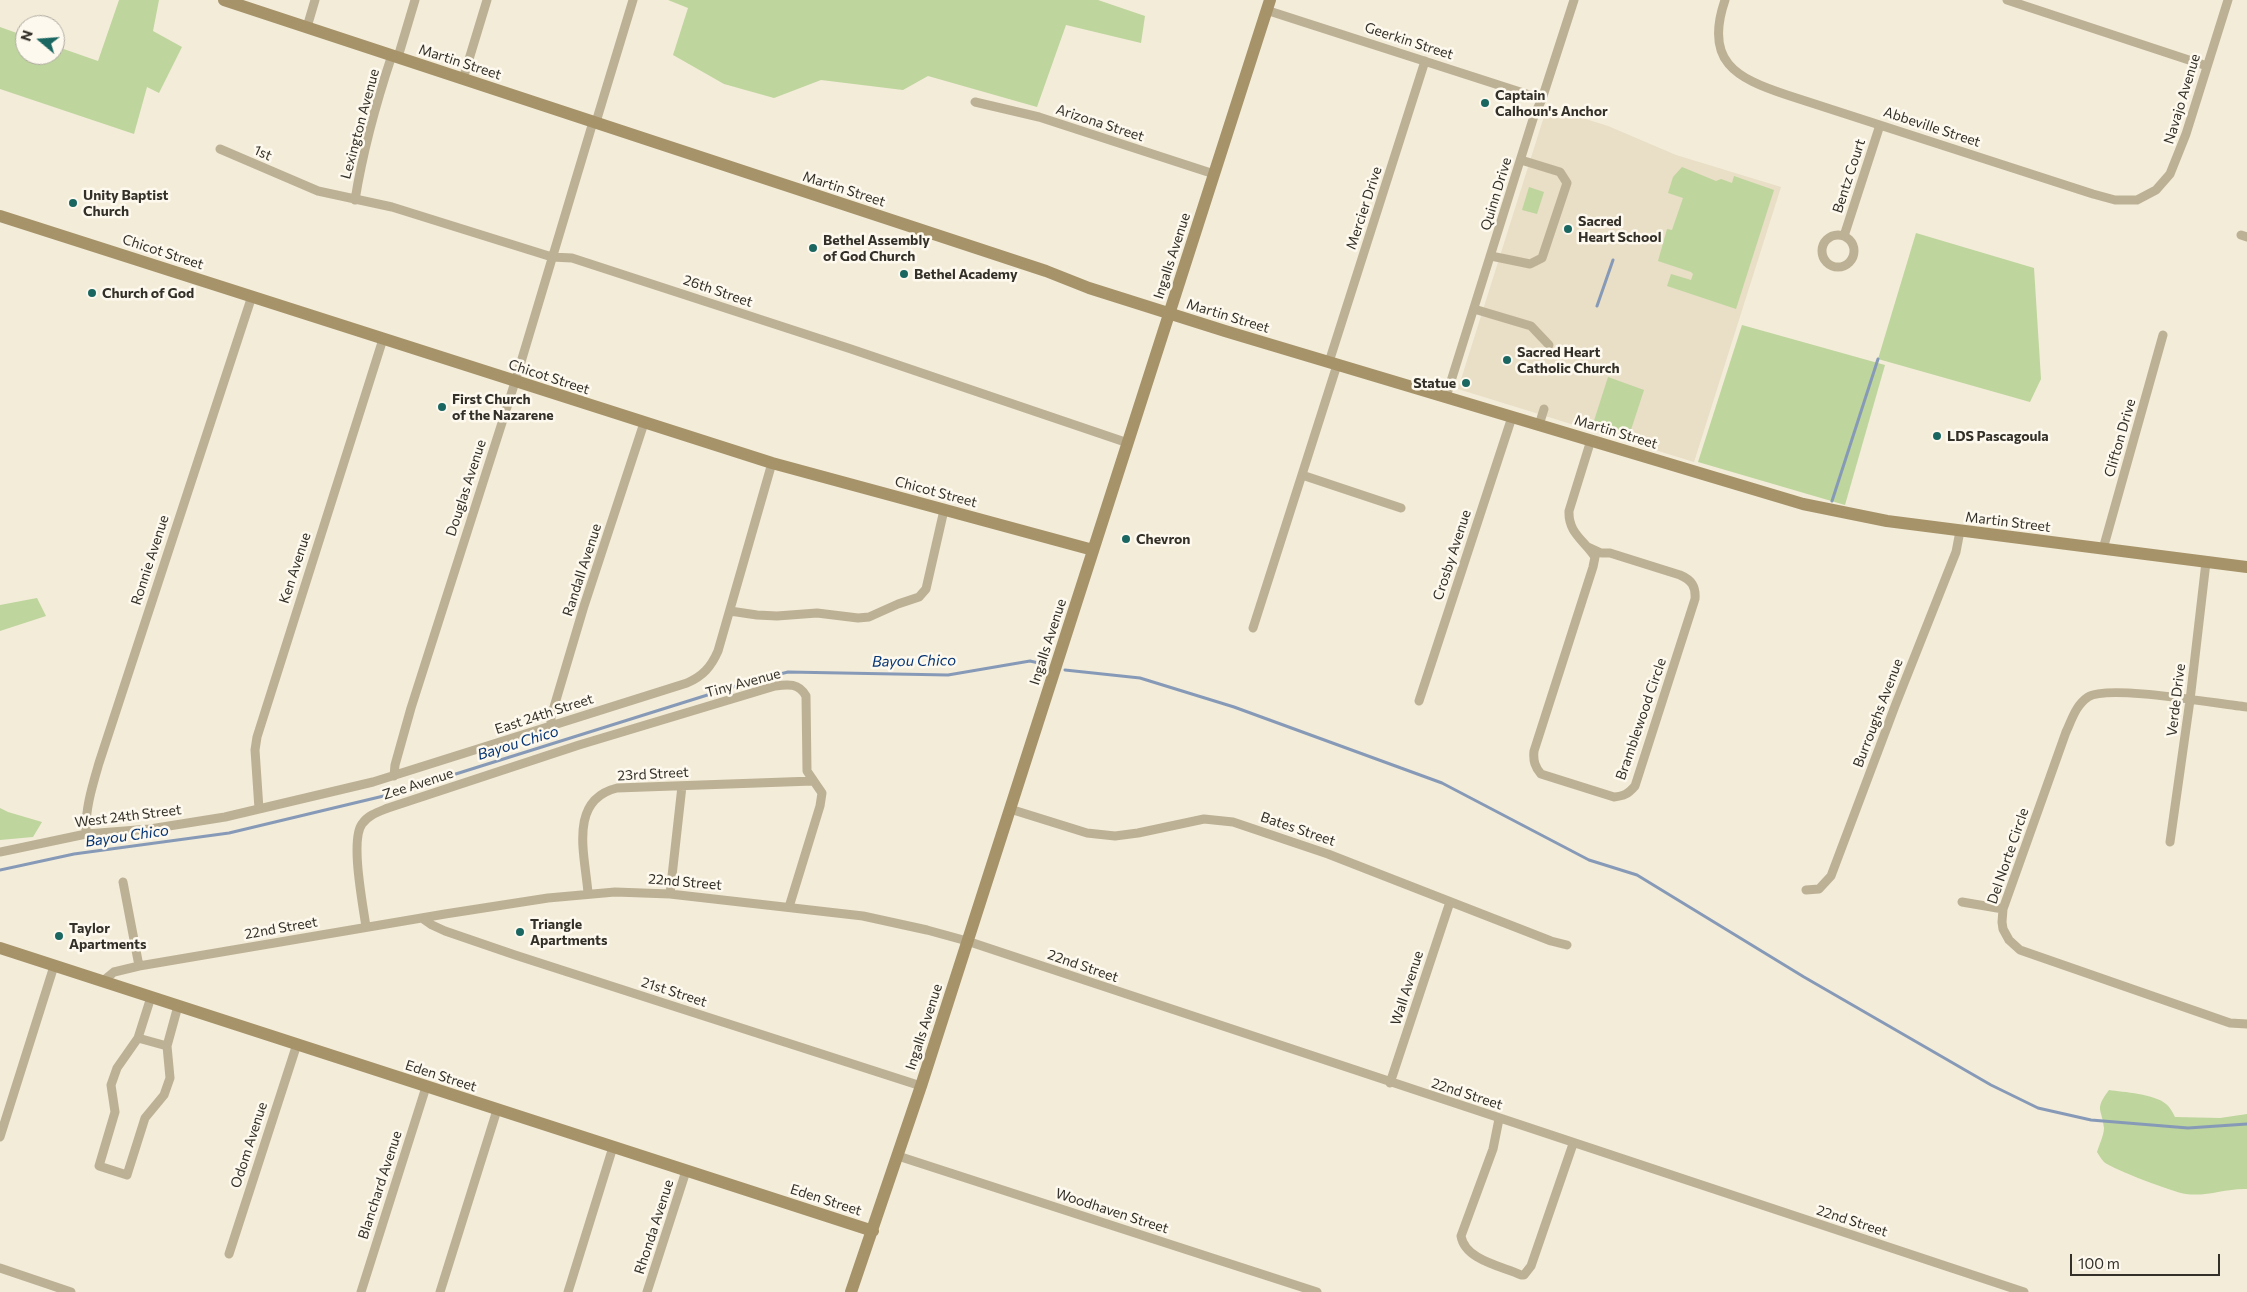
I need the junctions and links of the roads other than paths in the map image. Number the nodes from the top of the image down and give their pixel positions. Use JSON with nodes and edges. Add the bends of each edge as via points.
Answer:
{"nodes":[{"id":1,"x":224,"y":0,"type":"edge"},
{"id":2,"x":315,"y":0,"type":"edge"},
{"id":3,"x":415,"y":0,"type":"edge"},
{"id":4,"x":487,"y":0,"type":"edge"},
{"id":5,"x":633,"y":0,"type":"edge"},
{"id":6,"x":1574,"y":0,"type":"edge"},
{"id":7,"x":1724,"y":0,"type":"edge"},
{"id":8,"x":2007,"y":0,"type":"edge"},
{"id":9,"x":2228,"y":0,"type":"edge"},
{"id":10,"x":1268,"y":5,"type":"edge"},
{"id":11,"x":307,"y":27,"type":"junction"},
{"id":12,"x":395,"y":56,"type":"junction"},
{"id":13,"x":1425,"y":61,"type":"junction"},
{"id":14,"x":2207,"y":66,"type":"junction"},
{"id":15,"x":463,"y":79,"type":"junction"},
{"id":16,"x":1542,"y":99,"type":"junction"},
{"id":17,"x":975,"y":102,"type":"dead end"},
{"id":18,"x":595,"y":122,"type":"junction"},
{"id":19,"x":1880,"y":124,"type":"junction"},
{"id":20,"x":220,"y":149,"type":"dead end"},
{"id":21,"x":1521,"y":160,"type":"junction"},
{"id":22,"x":1214,"y":174,"type":"junction"},
{"id":23,"x":294,"y":182,"type":"joint"},
{"id":24,"x":2146,"y":196,"type":"joint"},
{"id":25,"x":355,"y":200,"type":"junction"},
{"id":26,"x":0,"y":216,"type":"edge"},
{"id":27,"x":1844,"y":236,"type":"dead end"},
{"id":28,"x":1491,"y":256,"type":"junction"},
{"id":29,"x":552,"y":257,"type":"junction"},
{"id":30,"x":252,"y":296,"type":"junction"},
{"id":31,"x":1474,"y":309,"type":"junction"},
{"id":32,"x":1169,"y":314,"type":"junction"},
{"id":33,"x":2163,"y":335,"type":"dead end"},
{"id":34,"x":383,"y":339,"type":"junction"},
{"id":35,"x":1549,"y":345,"type":"dead end"},
{"id":36,"x":1333,"y":363,"type":"junction"},
{"id":37,"x":515,"y":382,"type":"junction"},
{"id":38,"x":1446,"y":397,"type":"junction"},
{"id":39,"x":1544,"y":408,"type":"dead end"},
{"id":40,"x":1512,"y":417,"type":"junction"},
{"id":41,"x":644,"y":424,"type":"junction"},
{"id":42,"x":1539,"y":425,"type":"junction"},
{"id":43,"x":1591,"y":440,"type":"junction"},
{"id":44,"x":1128,"y":443,"type":"junction"},
{"id":45,"x":772,"y":464,"type":"junction"},
{"id":46,"x":1302,"y":475,"type":"junction"},
{"id":47,"x":1401,"y":508,"type":"dead end"},
{"id":48,"x":944,"y":510,"type":"junction"},
{"id":49,"x":1960,"y":531,"type":"junction"},
{"id":50,"x":2103,"y":549,"type":"junction"},
{"id":51,"x":1093,"y":550,"type":"junction"},
{"id":52,"x":1598,"y":555,"type":"junction"},
{"id":53,"x":2206,"y":562,"type":"junction"},
{"id":54,"x":2247,"y":566,"type":"edge"},
{"id":55,"x":730,"y":611,"type":"junction"},
{"id":56,"x":1253,"y":628,"type":"dead end"},
{"id":57,"x":2190,"y":700,"type":"junction"},
{"id":58,"x":1419,"y":701,"type":"dead end"},
{"id":59,"x":2247,"y":707,"type":"edge"},
{"id":60,"x":672,"y":717,"type":"joint"},
{"id":61,"x":551,"y":725,"type":"junction"},
{"id":62,"x":394,"y":776,"type":"junction"},
{"id":63,"x":813,"y":780,"type":"junction"},
{"id":64,"x":682,"y":786,"type":"junction"},
{"id":65,"x":325,"y":794,"type":"joint"},
{"id":66,"x":259,"y":809,"type":"junction"},
{"id":67,"x":1010,"y":809,"type":"junction"},
{"id":68,"x":86,"y":834,"type":"junction"},
{"id":69,"x":2170,"y":842,"type":"dead end"},
{"id":70,"x":0,"y":852,"type":"edge"},
{"id":71,"x":124,"y":882,"type":"dead end"},
{"id":72,"x":1806,"y":890,"type":"dead end"},
{"id":73,"x":588,"y":893,"type":"junction"},
{"id":74,"x":670,"y":894,"type":"junction"},
{"id":75,"x":1450,"y":902,"type":"junction"},
{"id":76,"x":1962,"y":902,"type":"dead end"},
{"id":77,"x":789,"y":907,"type":"junction"},
{"id":78,"x":2003,"y":909,"type":"junction"},
{"id":79,"x":422,"y":918,"type":"junction"},
{"id":80,"x":366,"y":927,"type":"junction"},
{"id":81,"x":967,"y":942,"type":"junction"},
{"id":82,"x":1567,"y":945,"type":"dead end"},
{"id":83,"x":0,"y":948,"type":"edge"},
{"id":84,"x":54,"y":966,"type":"junction"},
{"id":85,"x":139,"y":966,"type":"junction"},
{"id":86,"x":103,"y":981,"type":"junction"},
{"id":87,"x":151,"y":997,"type":"junction"},
{"id":88,"x":178,"y":1006,"type":"junction"},
{"id":89,"x":2247,"y":1024,"type":"edge"},
{"id":90,"x":138,"y":1038,"type":"junction"},
{"id":91,"x":297,"y":1044,"type":"junction"},
{"id":92,"x":167,"y":1046,"type":"junction"},
{"id":93,"x":1390,"y":1083,"type":"junction"},
{"id":94,"x":921,"y":1086,"type":"junction"},
{"id":95,"x":426,"y":1087,"type":"junction"},
{"id":96,"x":497,"y":1110,"type":"junction"},
{"id":97,"x":1499,"y":1119,"type":"junction"},
{"id":98,"x":0,"y":1137,"type":"edge"},
{"id":99,"x":1573,"y":1144,"type":"junction"},
{"id":100,"x":613,"y":1147,"type":"junction"},
{"id":101,"x":898,"y":1156,"type":"junction"},
{"id":102,"x":686,"y":1171,"type":"junction"},
{"id":103,"x":873,"y":1231,"type":"junction"},
{"id":104,"x":229,"y":1254,"type":"dead end"},
{"id":105,"x":0,"y":1268,"type":"edge"},
{"id":106,"x":72,"y":1292,"type":"edge"},
{"id":107,"x":361,"y":1292,"type":"edge"},
{"id":108,"x":440,"y":1292,"type":"edge"},
{"id":109,"x":568,"y":1292,"type":"edge"},
{"id":110,"x":647,"y":1292,"type":"edge"},
{"id":111,"x":851,"y":1292,"type":"edge"},
{"id":112,"x":1317,"y":1292,"type":"edge"},
{"id":113,"x":2024,"y":1292,"type":"edge"}],
"edges":[{"from":1,"to":11,"type":"street","name":"Martin Street"},
{"from":2,"to":11,"type":"street"},
{"from":3,"to":12,"type":"street","name":"Lexington Avenue"},
{"from":4,"to":15,"type":"street"},
{"from":5,"to":18,"type":"street","name":"Douglas Avenue"},
{"from":6,"to":16,"type":"street","name":"Quinn Drive"},
{"from":7,"to":19,"type":"street","name":"Abbeville Street","via":[[1718,28],[1722,52],[1728,64],[1743,79]]},
{"from":8,"to":14,"type":"street"},
{"from":9,"to":14,"type":"street","name":"Navajo Avenue"},
{"from":10,"to":13,"type":"street","name":"Geerkin Street"},
{"from":10,"to":22,"type":"street","name":"Ingalls Avenue"},
{"from":11,"to":12,"type":"street","name":"Martin Street"},
{"from":12,"to":15,"type":"street","name":"Martin Street"},
{"from":12,"to":25,"type":"street","name":"Lexington Avenue","via":[[368,136]]},
{"from":13,"to":16,"type":"street","name":"Geerkin Street"},
{"from":13,"to":36,"type":"street","name":"Mercier Drive"},
{"from":14,"to":24,"type":"street","name":"Navajo Avenue","via":[[2180,154],[2164,182]]},
{"from":15,"to":18,"type":"street","name":"Martin Street"},
{"from":16,"to":21,"type":"street","name":"Quinn Drive"},
{"from":17,"to":22,"type":"street","name":"Arizona Street","via":[[1039,117]]},
{"from":18,"to":29,"type":"street","name":"Douglas Avenue"},
{"from":18,"to":32,"type":"street","name":"Martin Street"},
{"from":19,"to":24,"type":"street","name":"Abbeville Street","via":[[2093,194],[2127,200]]},
{"from":19,"to":27,"type":"street","name":"Bentz Court"},
{"from":20,"to":23,"type":"street","name":"1st"},
{"from":21,"to":28,"type":"street","name":"Quinn Drive"},
{"from":21,"to":28,"type":"street","via":[[1560,172],[1566,183],[1542,258],[1530,264]]},
{"from":22,"to":32,"type":"street","name":"Ingalls Avenue"},
{"from":23,"to":25,"type":"street","name":"26th Street"},
{"from":25,"to":29,"type":"street","name":"26th Street","via":[[392,207]]},
{"from":26,"to":30,"type":"street","name":"Chicot Street"},
{"from":28,"to":31,"type":"street","name":"Quinn Drive"},
{"from":29,"to":37,"type":"street","name":"Douglas Avenue"},
{"from":29,"to":44,"type":"street","name":"26th Street","via":[[572,258]]},
{"from":30,"to":34,"type":"street","name":"Chicot Street"},
{"from":30,"to":68,"type":"street","name":"Ronnie Avenue","via":[[99,763],[88,799]]},
{"from":31,"to":35,"type":"street","via":[[1531,326]]},
{"from":31,"to":38,"type":"street","name":"Quinn Drive"},
{"from":32,"to":36,"type":"street","name":"Martin Street"},
{"from":32,"to":44,"type":"street","name":"Ingalls Avenue"},
{"from":33,"to":50,"type":"street","name":"Clifton Drive"},
{"from":34,"to":37,"type":"street","name":"Chicot Street"},
{"from":34,"to":66,"type":"street","name":"Ken Avenue","via":[[257,737]]},
{"from":36,"to":38,"type":"street","name":"Martin Street"},
{"from":36,"to":46,"type":"street","name":"Mercier Drive"},
{"from":37,"to":41,"type":"street","name":"Chicot Street"},
{"from":37,"to":62,"type":"street","name":"Douglas Avenue","via":[[437,621]]},
{"from":38,"to":40,"type":"street","name":"Martin Street"},
{"from":39,"to":42,"type":"street"},
{"from":40,"to":42,"type":"street","name":"Martin Street"},
{"from":40,"to":58,"type":"street","name":"Crosby Avenue"},
{"from":41,"to":45,"type":"street","name":"Chicot Street"},
{"from":41,"to":61,"type":"street","name":"Randall Avenue","via":[[584,606]]},
{"from":42,"to":43,"type":"street","name":"Martin Street"},
{"from":43,"to":49,"type":"street","name":"Martin Street","via":[[1802,504]]},
{"from":43,"to":52,"type":"street","name":"Bramblewood Circle","via":[[1568,521],[1574,534]]},
{"from":44,"to":51,"type":"street","name":"Ingalls Avenue"},
{"from":45,"to":48,"type":"street","name":"Chicot Street"},
{"from":45,"to":55,"type":"street","name":"East 24th Street"},
{"from":46,"to":47,"type":"street"},
{"from":46,"to":56,"type":"street","name":"Mercier Drive"},
{"from":48,"to":51,"type":"street","name":"Chicot Street"},
{"from":48,"to":55,"type":"street","via":[[926,589],[919,597],[869,618],[817,613],[777,616]]},
{"from":49,"to":50,"type":"street","name":"Martin Street"},
{"from":49,"to":72,"type":"street","name":"Burroughs Avenue","via":[[1956,552],[1831,876],[1819,888]]},
{"from":50,"to":53,"type":"street","name":"Martin Street"},
{"from":51,"to":67,"type":"street","name":"Ingalls Avenue"},
{"from":52,"to":52,"type":"street","name":"Bramblewood Circle","via":[[1533,760],[1541,774],[1614,797],[1629,793],[1635,786],[1696,591],[1688,578],[1680,575],[1610,553]]},
{"from":53,"to":54,"type":"street","name":"Martin Street"},
{"from":53,"to":57,"type":"street","name":"Verde Drive"},
{"from":55,"to":61,"type":"street","name":"East 24th Street","via":[[713,663],[697,678],[687,684]]},
{"from":57,"to":59,"type":"street","name":"Del Norte Circle"},
{"from":57,"to":69,"type":"street","name":"Verde Drive"},
{"from":57,"to":78,"type":"street","name":"Del Norte Circle","via":[[2107,691],[2093,694],[2080,704],[2066,732]]},
{"from":60,"to":63,"type":"street","name":"Tiny Avenue","via":[[775,686],[800,688],[808,706],[806,763]]},
{"from":60,"to":80,"type":"street","name":"Zee Avenue","via":[[371,815],[360,825],[356,846]]},
{"from":61,"to":62,"type":"street","name":"East 24th Street"},
{"from":62,"to":65,"type":"street","name":"East 24th Street"},
{"from":63,"to":64,"type":"street","name":"23rd Street"},
{"from":63,"to":77,"type":"street","name":"Tiny Avenue","via":[[821,789],[820,806]]},
{"from":64,"to":73,"type":"street","name":"23rd Street","via":[[617,788],[599,795],[584,818]]},
{"from":64,"to":74,"type":"street"},
{"from":65,"to":66,"type":"street","name":"West 24th Street"},
{"from":66,"to":68,"type":"street","name":"West 24th Street","via":[[150,829]]},
{"from":67,"to":75,"type":"street","name":"Bates Street","via":[[1100,835],[1138,833],[1204,819],[1234,822],[1328,854]]},
{"from":67,"to":81,"type":"street","name":"Ingalls Avenue"},
{"from":68,"to":70,"type":"street","name":"West 24th Street"},
{"from":71,"to":85,"type":"street"},
{"from":73,"to":74,"type":"street","name":"22nd Street"},
{"from":73,"to":79,"type":"street","name":"22nd Street"},
{"from":74,"to":77,"type":"street","name":"22nd Street"},
{"from":75,"to":82,"type":"street","name":"Bates Street"},
{"from":75,"to":93,"type":"street","name":"Wall Avenue"},
{"from":76,"to":78,"type":"street"},
{"from":77,"to":81,"type":"street","name":"22nd Street","via":[[887,920]]},
{"from":78,"to":89,"type":"street","name":"Del Norte Circle","via":[[2003,929],[2020,950],[2230,1023]]},
{"from":79,"to":80,"type":"street","name":"22nd Street"},
{"from":79,"to":94,"type":"street","name":"21st Street","via":[[445,931],[515,955]]},
{"from":80,"to":85,"type":"street","name":"22nd Street"},
{"from":81,"to":93,"type":"street","name":"22nd Street"},
{"from":81,"to":94,"type":"street","name":"Ingalls Avenue"},
{"from":83,"to":84,"type":"street","name":"Eden Street"},
{"from":84,"to":86,"type":"street","name":"Eden Street"},
{"from":84,"to":98,"type":"street"},
{"from":85,"to":86,"type":"street","name":"22nd Street","via":[[114,972]]},
{"from":86,"to":87,"type":"street","name":"Eden Street"},
{"from":87,"to":88,"type":"street","name":"Eden Street"},
{"from":87,"to":90,"type":"street"},
{"from":88,"to":91,"type":"street","name":"Eden Street"},
{"from":88,"to":92,"type":"street"},
{"from":90,"to":92,"type":"street"},
{"from":90,"to":92,"type":"street","via":[[117,1068],[112,1085],[115,1112],[99,1166],[127,1174],[145,1118],[164,1095],[170,1078]]},
{"from":91,"to":95,"type":"street","name":"Eden Street"},
{"from":91,"to":104,"type":"street","name":"Odom Avenue"},
{"from":93,"to":97,"type":"street","name":"22nd Street"},
{"from":94,"to":101,"type":"street","name":"Ingalls Avenue"},
{"from":95,"to":96,"type":"street","name":"Eden Street"},
{"from":95,"to":107,"type":"street","name":"Blanchard Avenue"},
{"from":96,"to":100,"type":"street","name":"Eden Street"},
{"from":96,"to":108,"type":"street"},
{"from":97,"to":99,"type":"street","name":"22nd Street"},
{"from":97,"to":99,"type":"street","via":[[1493,1149],[1461,1236],[1470,1253],[1521,1275],[1531,1266]]},
{"from":99,"to":113,"type":"street","name":"22nd Street"},
{"from":100,"to":102,"type":"street","name":"Eden Street"},
{"from":100,"to":109,"type":"street"},
{"from":101,"to":103,"type":"street","name":"Ingalls Avenue"},
{"from":101,"to":112,"type":"street","name":"Woodhaven Street"},
{"from":102,"to":103,"type":"street","name":"Eden Street"},
{"from":102,"to":110,"type":"street","name":"Rhonda Avenue"},
{"from":103,"to":111,"type":"street","name":"Ingalls Avenue"},
{"from":105,"to":106,"type":"street"}]}
